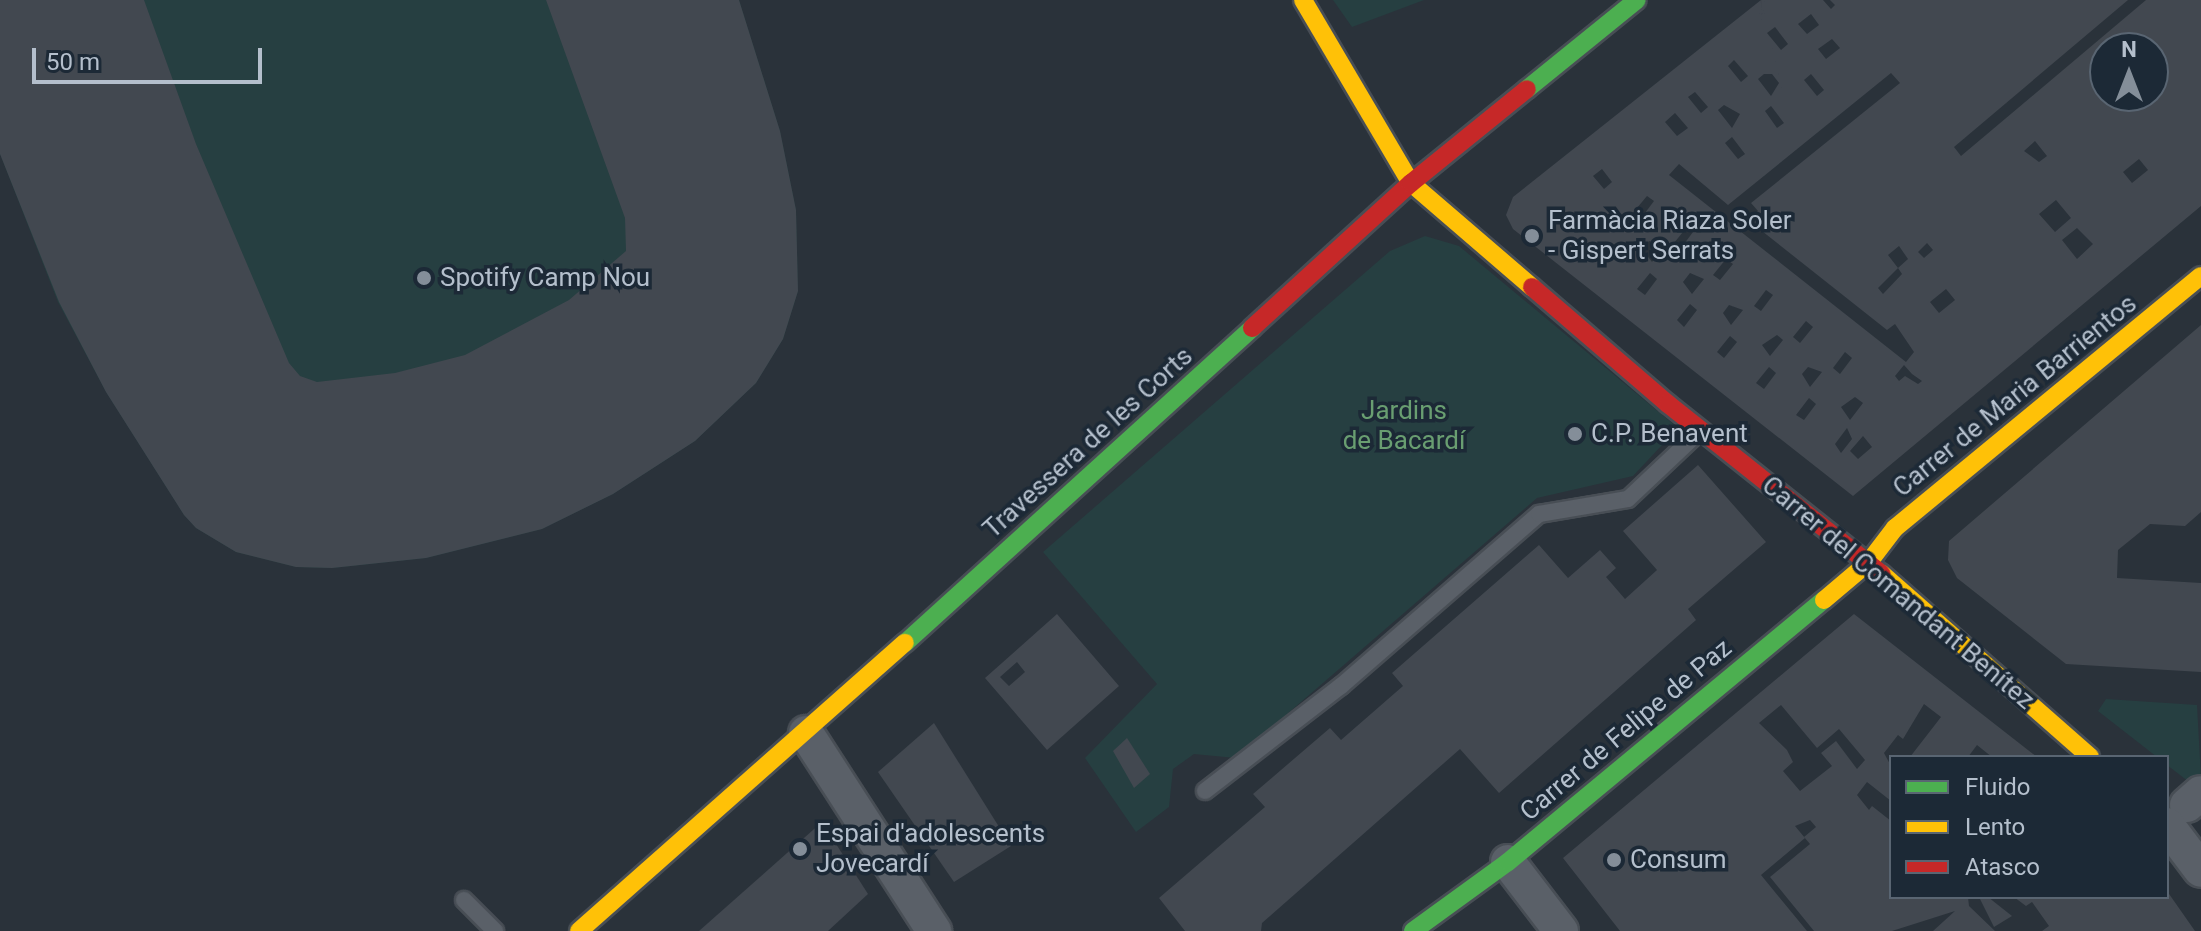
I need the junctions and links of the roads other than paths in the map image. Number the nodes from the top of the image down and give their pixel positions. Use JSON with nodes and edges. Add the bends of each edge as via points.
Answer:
{"nodes":[{"id":1,"x":1303,"y":0,"type":"edge"},
{"id":2,"x":1637,"y":0,"type":"edge"},
{"id":3,"x":1411,"y":183,"type":"junction"},
{"id":4,"x":2201,"y":276,"type":"edge"},
{"id":5,"x":1701,"y":430,"type":"junction"},
{"id":6,"x":1869,"y":562,"type":"junction"},
{"id":7,"x":806,"y":733,"type":"junction"},
{"id":8,"x":2088,"y":755,"type":"edge"},
{"id":9,"x":1205,"y":791,"type":"dead end"},
{"id":10,"x":2185,"y":807,"type":"edge"},
{"id":11,"x":1508,"y":862,"type":"junction"},
{"id":12,"x":2201,"y":870,"type":"edge"},
{"id":13,"x":464,"y":900,"type":"dead end"},
{"id":14,"x":495,"y":931,"type":"edge"},
{"id":15,"x":579,"y":931,"type":"edge"},
{"id":16,"x":934,"y":931,"type":"edge"},
{"id":17,"x":1413,"y":931,"type":"edge"},
{"id":18,"x":1561,"y":931,"type":"edge"}],
"edges":[{"from":1,"to":3,"type":"street","name":"Carrer del Comandant Benítez"},
{"from":2,"to":3,"type":"street","name":"Travessera de les Corts"},
{"from":3,"to":5,"type":"street","name":"Carrer del Comandant Benítez"},
{"from":3,"to":7,"type":"street","name":"Travessera de les Corts"},
{"from":4,"to":6,"type":"street","name":"Carrer de Maria Barrientos","via":[[1895,528]]},
{"from":5,"to":6,"type":"street","name":"Carrer del Comandant Benítez"},
{"from":5,"to":9,"type":"lane","via":[[1628,499],[1539,514],[1341,686]]},
{"from":6,"to":8,"type":"street","name":"Carrer del Comandant Benítez"},
{"from":6,"to":11,"type":"street","name":"Carrer de Felipe de Paz"},
{"from":7,"to":15,"type":"street","name":"Travessera de les Corts"},
{"from":7,"to":16,"type":"street"},
{"from":10,"to":12,"type":"street"},
{"from":11,"to":17,"type":"street","name":"Carrer de Felipe de Paz"},
{"from":11,"to":18,"type":"street"},
{"from":13,"to":14,"type":"lane"}]}
